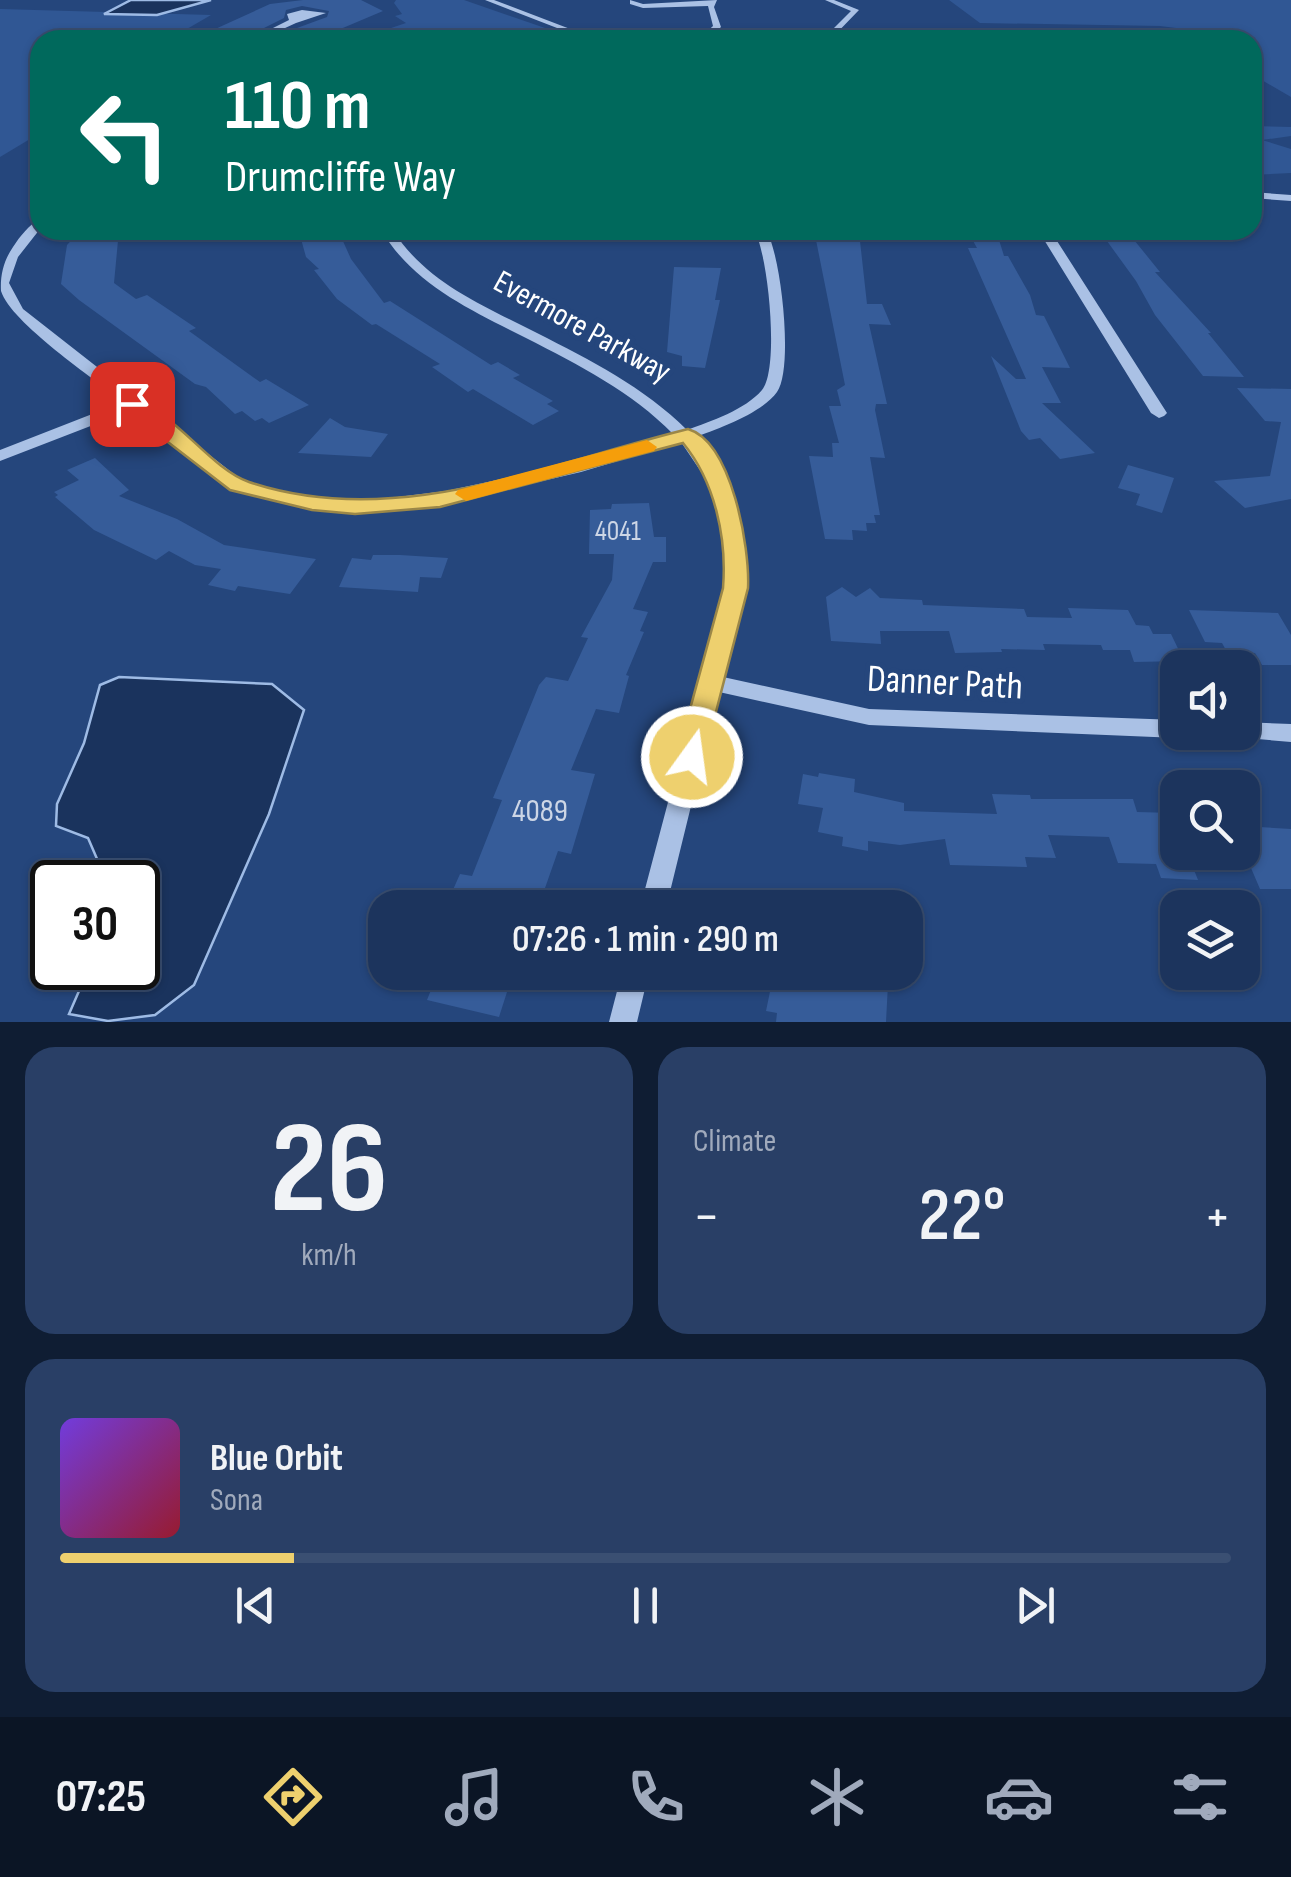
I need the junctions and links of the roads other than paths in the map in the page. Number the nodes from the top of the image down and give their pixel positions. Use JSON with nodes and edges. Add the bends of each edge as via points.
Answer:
{"nodes":[{"id":1,"x":488,"y":0,"type":"edge"},
{"id":2,"x":634,"y":0,"type":"edge"},
{"id":3,"x":828,"y":0,"type":"edge"},
{"id":4,"x":853,"y":0,"type":"edge"},
{"id":5,"x":667,"y":1,"type":"edge"},
{"id":6,"x":713,"y":2,"type":"edge"},
{"id":7,"x":856,"y":10,"type":"junction"},
{"id":8,"x":292,"y":21,"type":"dead end"},
{"id":9,"x":273,"y":30,"type":"edge"},
{"id":10,"x":569,"y":30,"type":"edge"},
{"id":11,"x":714,"y":30,"type":"edge"},
{"id":12,"x":836,"y":30,"type":"edge"},
{"id":13,"x":1262,"y":196,"type":"edge"},
{"id":14,"x":1291,"y":198,"type":"edge"},
{"id":15,"x":30,"y":234,"type":"edge"},
{"id":16,"x":394,"y":240,"type":"edge"},
{"id":17,"x":766,"y":240,"type":"edge"},
{"id":18,"x":1050,"y":240,"type":"edge"},
{"id":19,"x":132,"y":404,"type":"junction"},
{"id":20,"x":1159,"y":412,"type":"dead end"},
{"id":21,"x":688,"y":435,"type":"junction"},
{"id":22,"x":0,"y":456,"type":"edge"},
{"id":23,"x":711,"y":682,"type":"junction"},
{"id":24,"x":1160,"y":728,"type":"edge"},
{"id":25,"x":1260,"y":732,"type":"edge"},
{"id":26,"x":1291,"y":733,"type":"edge"},
{"id":27,"x":657,"y":890,"type":"edge"},
{"id":28,"x":631,"y":990,"type":"edge"},
{"id":29,"x":623,"y":1022,"type":"edge"}],
"edges":[{"from":1,"to":10,"type":"street"},
{"from":2,"to":5,"type":"street","via":[[643,6]]},
{"from":3,"to":7,"type":"street"},
{"from":4,"to":7,"type":"street"},
{"from":5,"to":6,"type":"street"},
{"from":6,"to":11,"type":"street"},
{"from":7,"to":12,"type":"street"},
{"from":8,"to":9,"type":"street"},
{"from":13,"to":14,"type":"street"},
{"from":15,"to":19,"type":"street","via":[[7,268],[10,298]]},
{"from":16,"to":21,"type":"street","name":"Evermore Parkway","via":[[446,291],[632,390]]},
{"from":17,"to":21,"type":"street","via":[[777,378],[739,416]]},
{"from":18,"to":20,"type":"street"},
{"from":19,"to":21,"type":"street","via":[[238,486],[355,507],[457,496]]},
{"from":19,"to":22,"type":"street"},
{"from":21,"to":23,"type":"street","name":"Evermore Parkway","via":[[723,492],[737,562]]},
{"from":23,"to":24,"type":"street","name":"Danner Path","via":[[869,717]]},
{"from":23,"to":27,"type":"street","name":"Evermore Parkway"},
{"from":25,"to":26,"type":"street"},
{"from":28,"to":29,"type":"street"}]}
